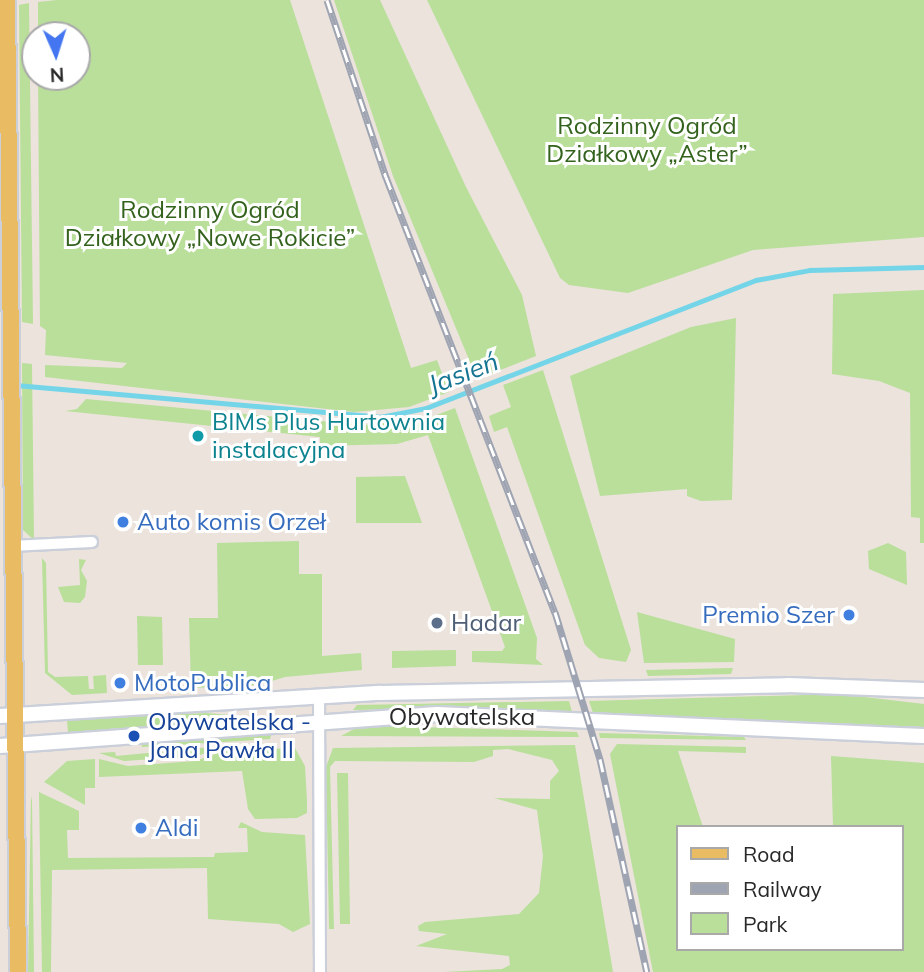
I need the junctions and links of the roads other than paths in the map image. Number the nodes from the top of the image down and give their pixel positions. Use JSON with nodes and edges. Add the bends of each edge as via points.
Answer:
{"nodes":[{"id":1,"x":7,"y":0,"type":"edge"},
{"id":2,"x":5,"y":271,"type":"edge"},
{"id":3,"x":92,"y":542,"type":"dead end"},
{"id":4,"x":11,"y":546,"type":"junction"},
{"id":5,"x":924,"y":690,"type":"edge"},
{"id":6,"x":319,"y":696,"type":"junction"},
{"id":7,"x":7,"y":716,"type":"edge"},
{"id":8,"x":319,"y":721,"type":"junction"},
{"id":9,"x":924,"y":736,"type":"edge"},
{"id":10,"x":8,"y":745,"type":"edge"},
{"id":11,"x":18,"y":972,"type":"edge"},
{"id":12,"x":320,"y":972,"type":"edge"}],
"edges":[{"from":1,"to":2,"type":"main road"},
{"from":2,"to":4,"type":"main road"},
{"from":3,"to":4,"type":"street"},
{"from":4,"to":7,"type":"main road"},
{"from":5,"to":6,"type":"main road","name":"Obywatelska","via":[[788,685]]},
{"from":6,"to":7,"type":"main road","name":"Obywatelska"},
{"from":6,"to":8,"type":"street"},
{"from":7,"to":10,"type":"main road"},
{"from":8,"to":9,"type":"main road","name":"Obywatelska","via":[[481,715]]},
{"from":8,"to":10,"type":"main road","name":"Obywatelska"},
{"from":8,"to":12,"type":"street"},
{"from":10,"to":11,"type":"main road"}]}
